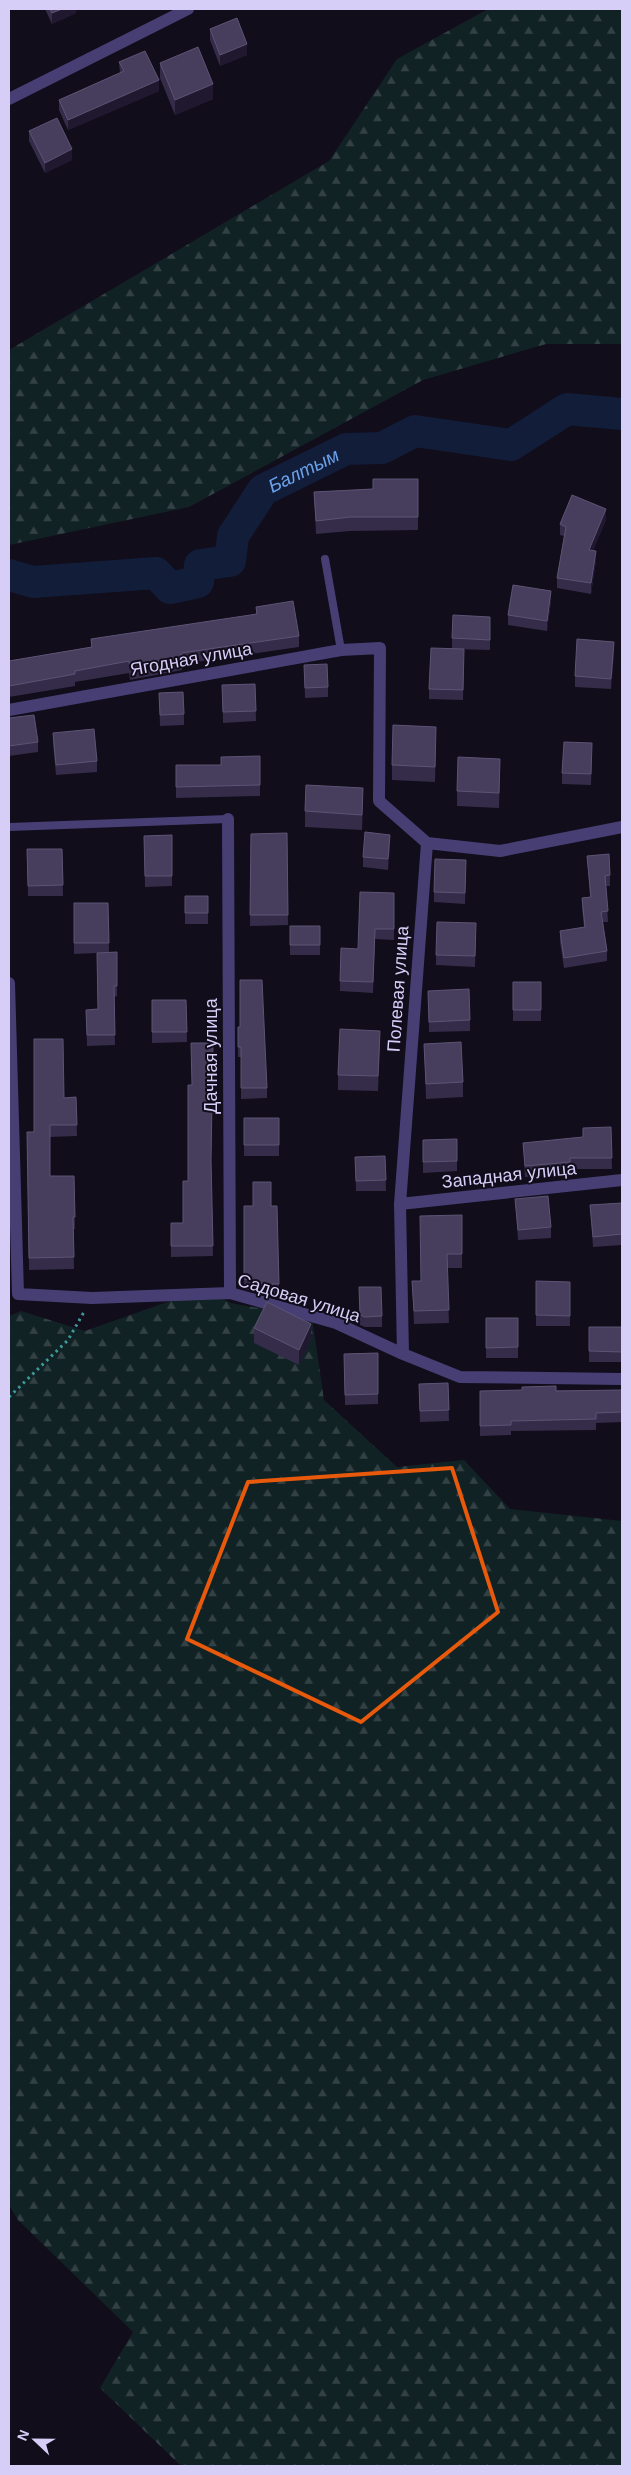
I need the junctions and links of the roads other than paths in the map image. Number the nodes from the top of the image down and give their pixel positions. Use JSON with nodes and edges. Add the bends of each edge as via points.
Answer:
{"nodes":[{"id":1,"x":188,"y":9,"type":"edge"},
{"id":2,"x":9,"y":99,"type":"edge"},
{"id":3,"x":325,"y":559,"type":"dead end"},
{"id":4,"x":341,"y":650,"type":"junction"},
{"id":5,"x":9,"y":710,"type":"edge"},
{"id":6,"x":228,"y":819,"type":"joint"},
{"id":7,"x":622,"y":826,"type":"edge"},
{"id":8,"x":9,"y":828,"type":"edge"},
{"id":9,"x":427,"y":843,"type":"junction"},
{"id":10,"x":9,"y":983,"type":"edge"},
{"id":11,"x":622,"y":1180,"type":"edge"},
{"id":12,"x":400,"y":1204,"type":"junction"},
{"id":13,"x":230,"y":1293,"type":"junction"},
{"id":14,"x":403,"y":1354,"type":"junction"},
{"id":15,"x":622,"y":1379,"type":"edge"}],
"edges":[{"from":1,"to":2,"type":"street"},
{"from":3,"to":4,"type":"lane"},
{"from":4,"to":5,"type":"street","name":"Ягодная улица"},
{"from":4,"to":9,"type":"street","name":"Ягодная улица","via":[[380,648],[379,801]]},
{"from":6,"to":8,"type":"lane"},
{"from":6,"to":13,"type":"street","name":"Дачная улица"},
{"from":7,"to":9,"type":"street","via":[[500,851]]},
{"from":9,"to":12,"type":"street","name":"Полевая улица"},
{"from":10,"to":13,"type":"street","name":"Садовая улица","via":[[18,1294],[92,1298]]},
{"from":11,"to":12,"type":"street","name":"Западная улица"},
{"from":12,"to":14,"type":"street","name":"Полевая улица"},
{"from":13,"to":14,"type":"street","name":"Садовая улица","via":[[336,1324]]},
{"from":14,"to":15,"type":"street","name":"Садовая улица","via":[[460,1377]]}]}
